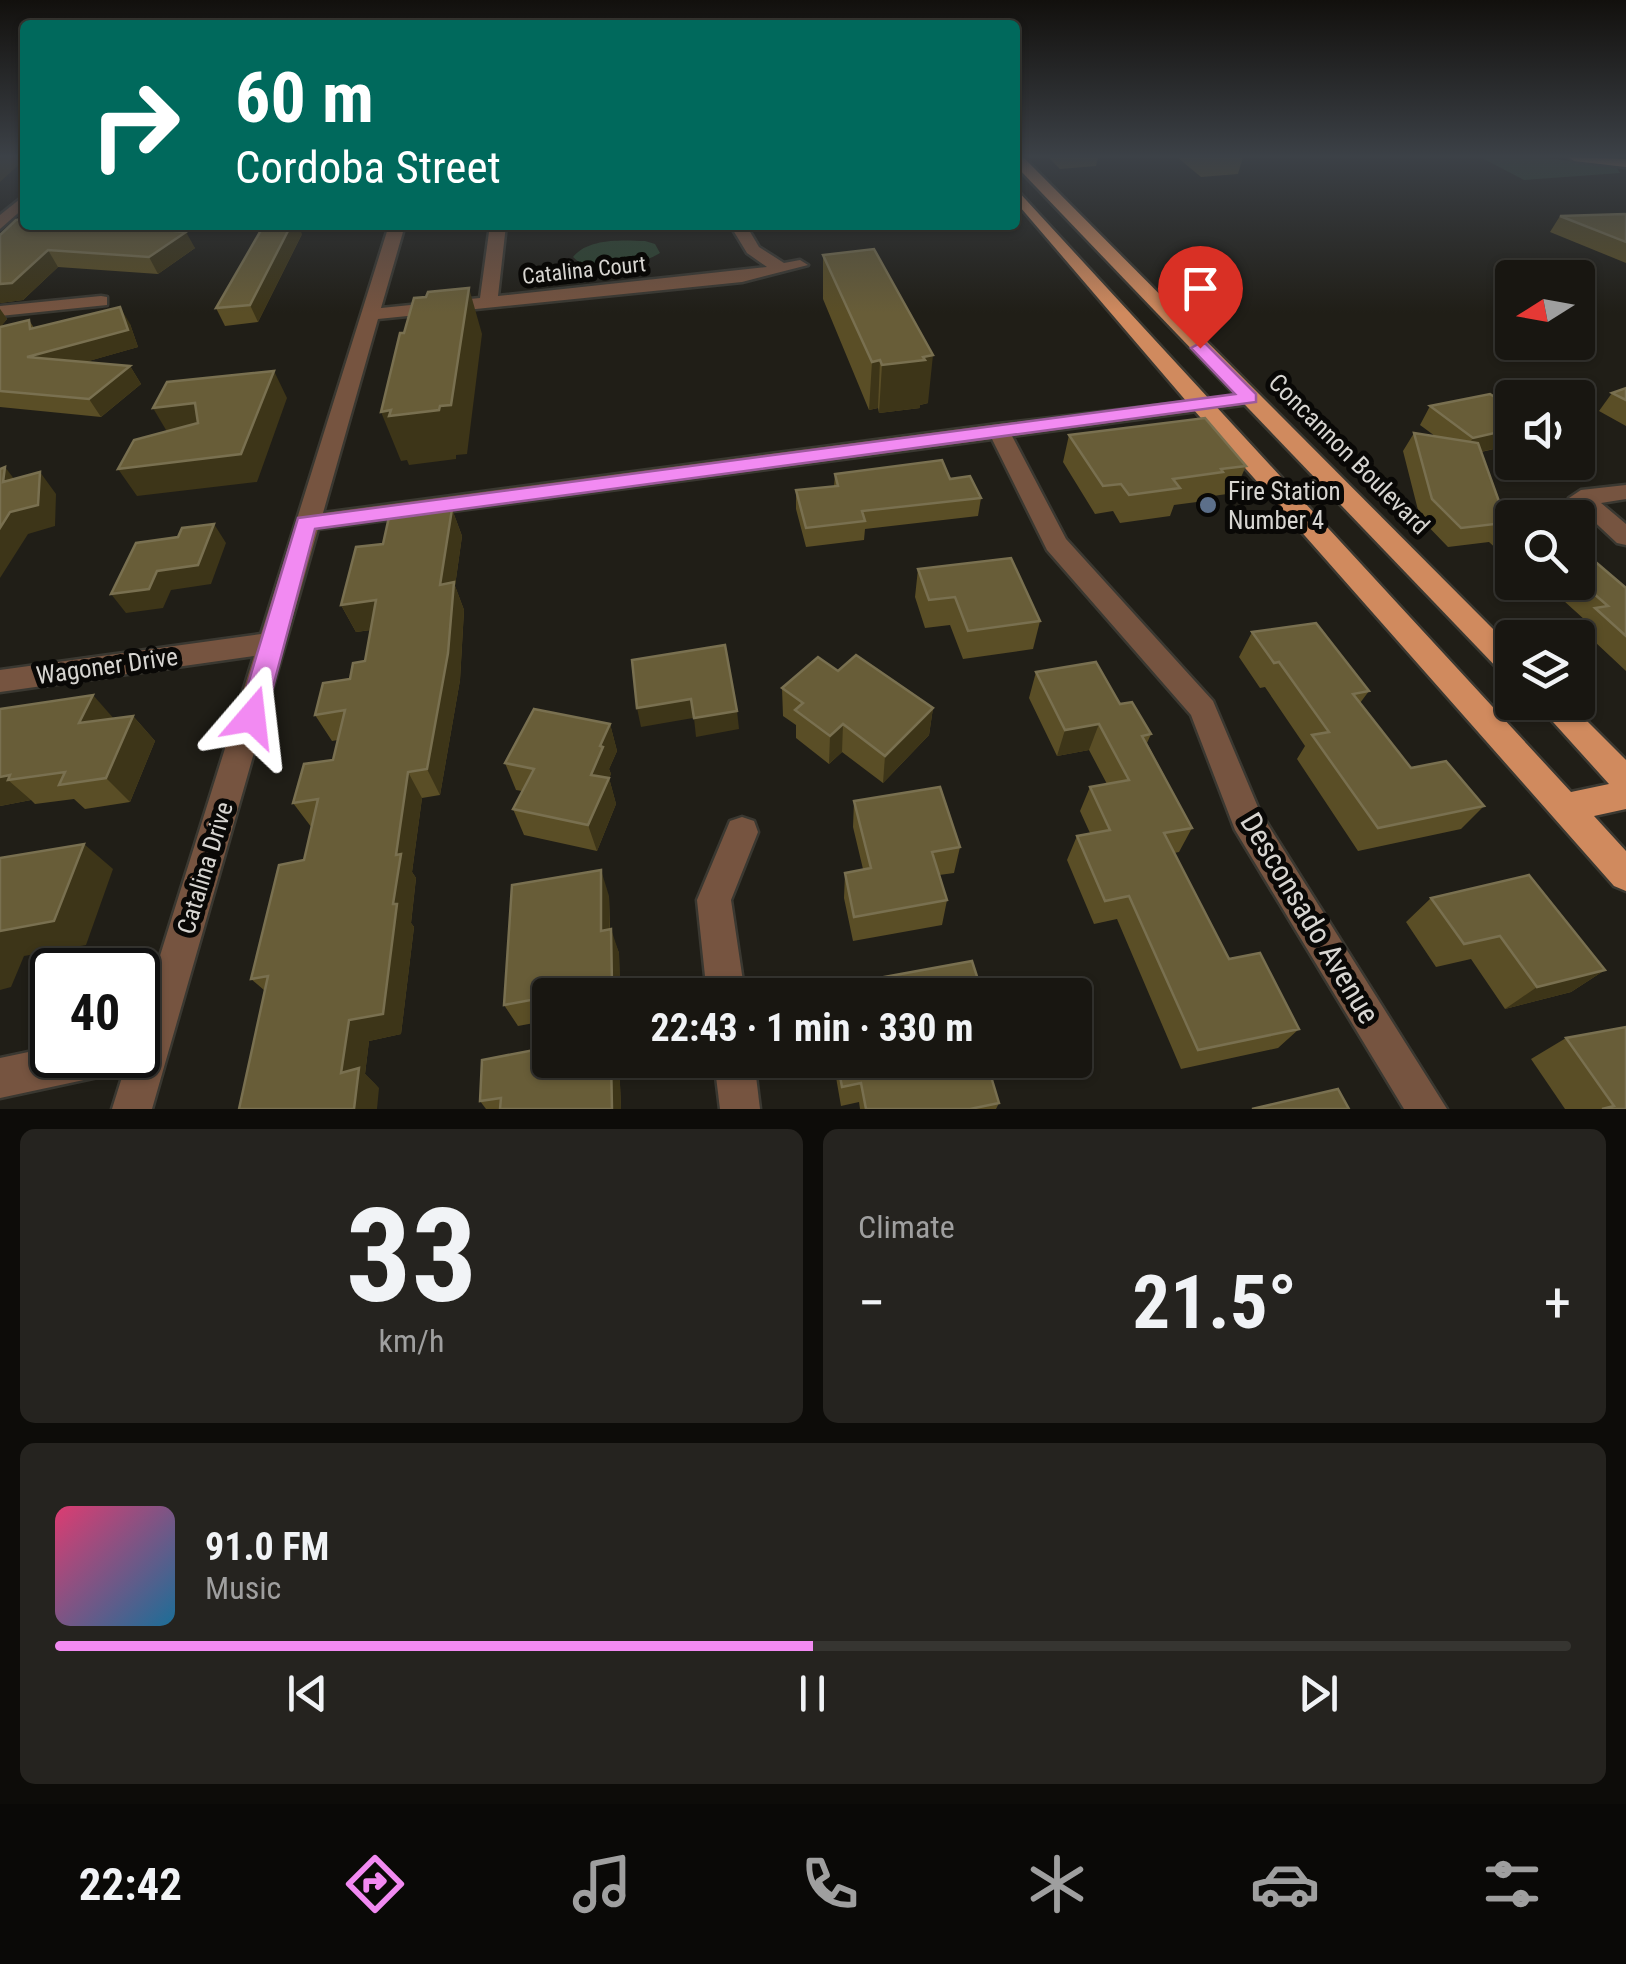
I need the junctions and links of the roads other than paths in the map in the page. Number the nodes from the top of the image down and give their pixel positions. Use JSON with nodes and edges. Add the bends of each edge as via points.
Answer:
{"nodes":[{"id":1,"x":1030,"y":209,"type":"edge"},
{"id":2,"x":1064,"y":209,"type":"edge"},
{"id":3,"x":396,"y":230,"type":"edge"},
{"id":4,"x":497,"y":230,"type":"edge"},
{"id":5,"x":741,"y":230,"type":"edge"},
{"id":6,"x":101,"y":301,"type":"dead end"},
{"id":7,"x":488,"y":302,"type":"junction"},
{"id":8,"x":0,"y":310,"type":"edge"},
{"id":9,"x":371,"y":314,"type":"junction"},
{"id":10,"x":1249,"y":398,"type":"junction"},
{"id":11,"x":1200,"y":404,"type":"junction"},
{"id":12,"x":998,"y":430,"type":"junction"},
{"id":13,"x":1626,"y":492,"type":"edge"},
{"id":14,"x":306,"y":523,"type":"junction"},
{"id":15,"x":1626,"y":536,"type":"edge"},
{"id":16,"x":274,"y":644,"type":"junction"},
{"id":17,"x":1495,"y":649,"type":"edge"},
{"id":18,"x":0,"y":680,"type":"edge"},
{"id":19,"x":1567,"y":720,"type":"edge"},
{"id":20,"x":1626,"y":780,"type":"edge"},
{"id":21,"x":1626,"y":795,"type":"edge"},
{"id":22,"x":1566,"y":807,"type":"junction"},
{"id":23,"x":742,"y":832,"type":"dead end"},
{"id":24,"x":1626,"y":875,"type":"edge"},
{"id":25,"x":724,"y":978,"type":"edge"},
{"id":26,"x":160,"y":999,"type":"edge"},
{"id":27,"x":30,"y":1072,"type":"edge"},
{"id":28,"x":0,"y":1078,"type":"edge"},
{"id":29,"x":138,"y":1078,"type":"edge"},
{"id":30,"x":736,"y":1078,"type":"edge"},
{"id":31,"x":132,"y":1109,"type":"edge"},
{"id":32,"x":740,"y":1109,"type":"edge"},
{"id":33,"x":1427,"y":1109,"type":"edge"}],
"edges":[{"from":1,"to":11,"type":"main road"},
{"from":2,"to":10,"type":"main road","name":"Concannon Boulevard"},
{"from":3,"to":9,"type":"street","name":"Catalina Drive"},
{"from":4,"to":7,"type":"street"},
{"from":5,"to":7,"type":"street","name":"Catalina Court","via":[[753,250],[790,267]]},
{"from":6,"to":8,"type":"street"},
{"from":7,"to":9,"type":"street","name":"Catalina Court"},
{"from":9,"to":14,"type":"street","name":"Catalina Drive"},
{"from":10,"to":11,"type":"street"},
{"from":10,"to":17,"type":"main road","name":"Concannon Boulevard"},
{"from":11,"to":12,"type":"street"},
{"from":11,"to":22,"type":"main road"},
{"from":12,"to":14,"type":"street"},
{"from":12,"to":33,"type":"street","name":"Desconsado Avenue","via":[[1056,544],[1203,709],[1246,820]]},
{"from":13,"to":15,"type":"street","via":[[1581,498]]},
{"from":14,"to":16,"type":"street","name":"Catalina Drive"},
{"from":16,"to":18,"type":"street","name":"Wagoner Drive"},
{"from":16,"to":26,"type":"street","name":"Catalina Drive"},
{"from":19,"to":20,"type":"main road"},
{"from":21,"to":22,"type":"main road"},
{"from":22,"to":24,"type":"main road"},
{"from":23,"to":25,"type":"street","via":[[714,900]]},
{"from":27,"to":28,"type":"street"},
{"from":29,"to":31,"type":"street","name":"Catalina Drive"},
{"from":30,"to":32,"type":"street"}]}
